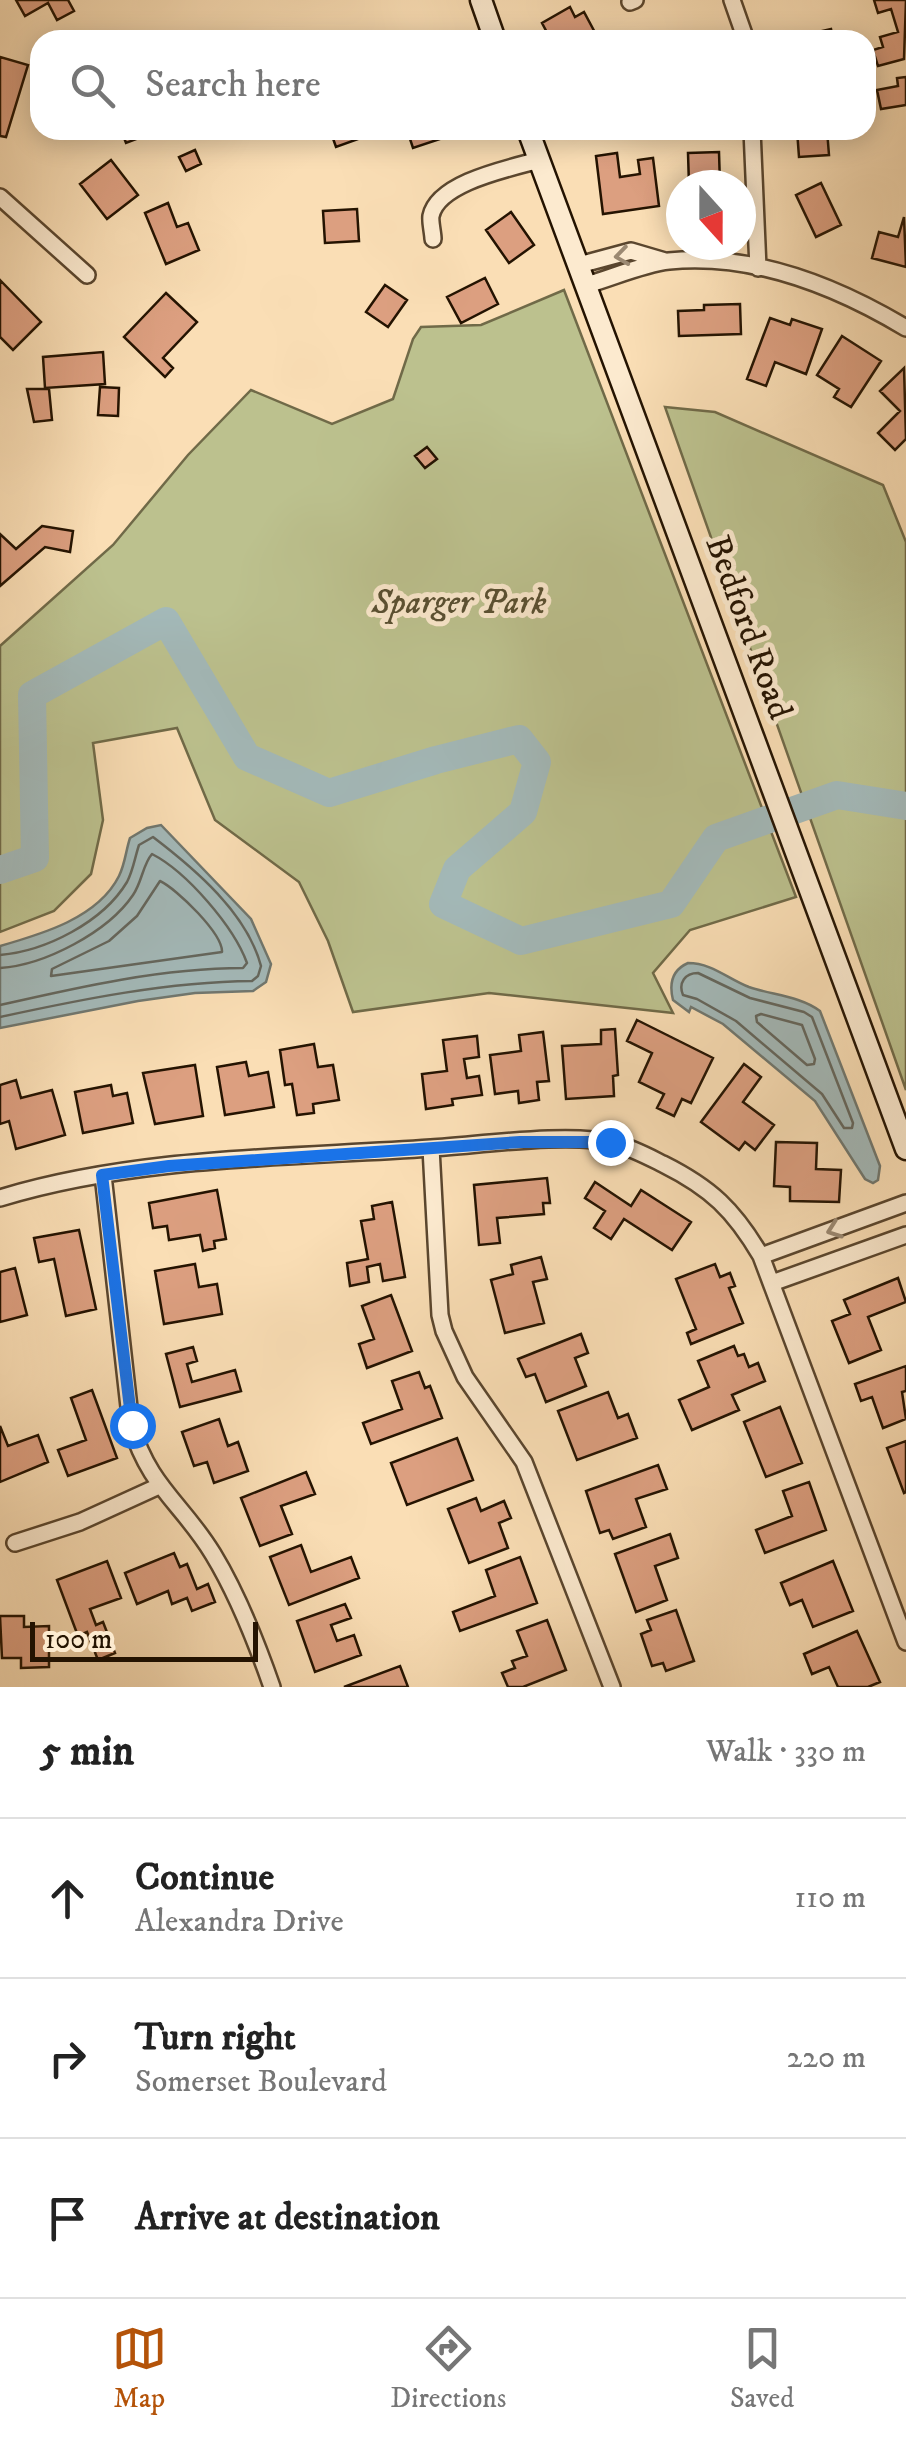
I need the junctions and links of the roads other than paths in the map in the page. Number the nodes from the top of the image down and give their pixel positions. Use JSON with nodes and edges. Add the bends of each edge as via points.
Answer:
{"nodes":[{"id":1,"x":481,"y":0,"type":"edge"},
{"id":2,"x":732,"y":0,"type":"edge"},
{"id":3,"x":492,"y":30,"type":"edge"},
{"id":4,"x":742,"y":30,"type":"edge"},
{"id":5,"x":532,"y":140,"type":"edge"},
{"id":6,"x":752,"y":140,"type":"edge"},
{"id":7,"x":540,"y":160,"type":"junction"},
{"id":8,"x":0,"y":197,"type":"edge"},
{"id":9,"x":433,"y":240,"type":"dead end"},
{"id":10,"x":758,"y":268,"type":"junction"},
{"id":11,"x":87,"y":274,"type":"dead end"},
{"id":12,"x":582,"y":275,"type":"junction"},
{"id":13,"x":906,"y":328,"type":"edge"},
{"id":14,"x":431,"y":1148,"type":"junction"},
{"id":15,"x":906,"y":1149,"type":"edge"},
{"id":16,"x":102,"y":1175,"type":"junction"},
{"id":17,"x":0,"y":1198,"type":"edge"},
{"id":18,"x":906,"y":1204,"type":"edge"},
{"id":19,"x":906,"y":1235,"type":"edge"},
{"id":20,"x":762,"y":1256,"type":"junction"},
{"id":21,"x":772,"y":1283,"type":"junction"},
{"id":22,"x":158,"y":1486,"type":"junction"},
{"id":23,"x":15,"y":1544,"type":"dead end"},
{"id":24,"x":906,"y":1642,"type":"edge"},
{"id":25,"x":272,"y":1687,"type":"edge"},
{"id":26,"x":612,"y":1687,"type":"edge"}],
"edges":[{"from":1,"to":3,"type":"street"},
{"from":2,"to":4,"type":"street"},
{"from":5,"to":7,"type":"street","name":"Bedford Road"},
{"from":6,"to":10,"type":"street"},
{"from":7,"to":9,"type":"street","via":[[442,196],[431,215]]},
{"from":7,"to":12,"type":"street","name":"Bedford Road"},
{"from":8,"to":11,"type":"street"},
{"from":10,"to":12,"type":"street","via":[[664,261]]},
{"from":10,"to":13,"type":"street","via":[[816,282]]},
{"from":12,"to":15,"type":"street","name":"Bedford Road"},
{"from":14,"to":16,"type":"street"},
{"from":14,"to":20,"type":"street","via":[[589,1140],[633,1149],[700,1183],[732,1211]]},
{"from":14,"to":26,"type":"street","via":[[444,1331],[466,1377],[524,1462]]},
{"from":16,"to":17,"type":"street"},
{"from":16,"to":22,"type":"street","via":[[132,1425]]},
{"from":18,"to":20,"type":"street","one_way":true},
{"from":19,"to":21,"type":"street"},
{"from":20,"to":21,"type":"street"},
{"from":21,"to":24,"type":"street"},
{"from":22,"to":23,"type":"street"},
{"from":22,"to":25,"type":"street","via":[[219,1564]]}]}
